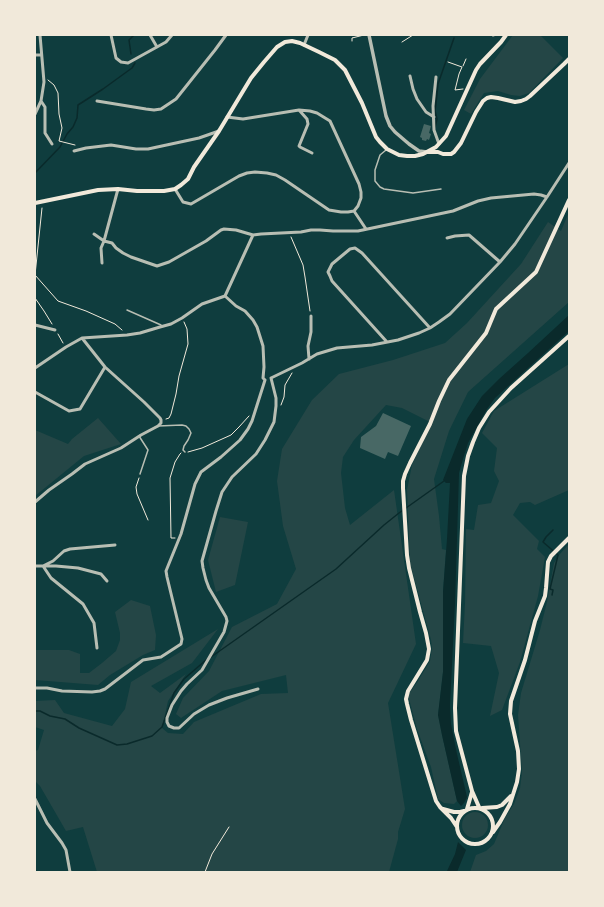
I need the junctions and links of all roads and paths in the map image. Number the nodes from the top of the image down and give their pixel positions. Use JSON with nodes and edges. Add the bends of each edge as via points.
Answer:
{"nodes":[{"id":1,"x":40,"y":35,"type":"edge"},
{"id":2,"x":111,"y":35,"type":"edge"},
{"id":3,"x":150,"y":35,"type":"edge"},
{"id":4,"x":172,"y":35,"type":"edge"},
{"id":5,"x":226,"y":35,"type":"edge"},
{"id":6,"x":308,"y":35,"type":"edge"},
{"id":7,"x":351,"y":35,"type":"edge"},
{"id":8,"x":365,"y":35,"type":"edge"},
{"id":9,"x":369,"y":35,"type":"edge"},
{"id":10,"x":413,"y":35,"type":"edge"},
{"id":11,"x":490,"y":35,"type":"edge"},
{"id":12,"x":497,"y":35,"type":"edge"},
{"id":13,"x":506,"y":35,"type":"edge"},
{"id":14,"x":402,"y":42,"type":"dead end"},
{"id":15,"x":304,"y":45,"type":"junction"},
{"id":16,"x":157,"y":47,"type":"junction"},
{"id":17,"x":35,"y":55,"type":"edge"},
{"id":18,"x":41,"y":55,"type":"junction"},
{"id":19,"x":466,"y":59,"type":"dead end"},
{"id":20,"x":569,"y":60,"type":"edge"},
{"id":21,"x":448,"y":62,"type":"dead end"},
{"id":22,"x":462,"y":67,"type":"junction"},
{"id":23,"x":43,"y":75,"type":"junction"},
{"id":24,"x":410,"y":76,"type":"dead end"},
{"id":25,"x":436,"y":77,"type":"dead end"},
{"id":26,"x":468,"y":88,"type":"junction"},
{"id":27,"x":41,"y":101,"type":"junction"},
{"id":28,"x":97,"y":101,"type":"dead end"},
{"id":29,"x":299,"y":110,"type":"junction"},
{"id":30,"x":35,"y":114,"type":"edge"},
{"id":31,"x":228,"y":117,"type":"junction"},
{"id":32,"x":434,"y":117,"type":"junction"},
{"id":33,"x":219,"y":131,"type":"junction"},
{"id":34,"x":52,"y":144,"type":"dead end"},
{"id":35,"x":439,"y":144,"type":"junction"},
{"id":36,"x":387,"y":149,"type":"junction"},
{"id":37,"x":76,"y":151,"type":"joint"},
{"id":38,"x":427,"y":152,"type":"junction"},
{"id":39,"x":312,"y":153,"type":"dead end"},
{"id":40,"x":569,"y":163,"type":"edge"},
{"id":41,"x":118,"y":188,"type":"junction"},
{"id":42,"x":175,"y":189,"type":"junction"},
{"id":43,"x":441,"y":189,"type":"dead end"},
{"id":44,"x":547,"y":197,"type":"junction"},
{"id":45,"x":569,"y":200,"type":"edge"},
{"id":46,"x":43,"y":201,"type":"junction"},
{"id":47,"x":35,"y":203,"type":"edge"},
{"id":48,"x":354,"y":211,"type":"junction"},
{"id":49,"x":366,"y":229,"type":"junction"},
{"id":50,"x":291,"y":233,"type":"junction"},
{"id":51,"x":94,"y":234,"type":"dead end"},
{"id":52,"x":253,"y":235,"type":"junction"},
{"id":53,"x":447,"y":238,"type":"dead end"},
{"id":54,"x":104,"y":241,"type":"junction"},
{"id":55,"x":500,"y":262,"type":"junction"},
{"id":56,"x":102,"y":263,"type":"dead end"},
{"id":57,"x":225,"y":296,"type":"junction"},
{"id":58,"x":35,"y":298,"type":"edge"},
{"id":59,"x":127,"y":310,"type":"dead end"},
{"id":60,"x":311,"y":316,"type":"joint"},
{"id":61,"x":182,"y":318,"type":"junction"},
{"id":62,"x":35,"y":325,"type":"edge"},
{"id":63,"x":163,"y":326,"type":"junction"},
{"id":64,"x":430,"y":328,"type":"junction"},
{"id":65,"x":55,"y":330,"type":"junction"},
{"id":66,"x":127,"y":334,"type":"junction"},
{"id":67,"x":569,"y":336,"type":"edge"},
{"id":68,"x":82,"y":338,"type":"junction"},
{"id":69,"x":387,"y":342,"type":"junction"},
{"id":70,"x":66,"y":347,"type":"junction"},
{"id":71,"x":309,"y":359,"type":"junction"},
{"id":72,"x":105,"y":367,"type":"junction"},
{"id":73,"x":35,"y":368,"type":"edge"},
{"id":74,"x":293,"y":371,"type":"dead end"},
{"id":75,"x":271,"y":378,"type":"junction"},
{"id":76,"x":266,"y":380,"type":"junction"},
{"id":77,"x":35,"y":392,"type":"edge"},
{"id":78,"x":280,"y":406,"type":"dead end"},
{"id":79,"x":256,"y":410,"type":"junction"},
{"id":80,"x":161,"y":420,"type":"junction"},
{"id":81,"x":158,"y":426,"type":"junction"},
{"id":82,"x":139,"y":436,"type":"junction"},
{"id":83,"x":185,"y":452,"type":"junction"},
{"id":84,"x":140,"y":474,"type":"joint"},
{"id":85,"x":35,"y":502,"type":"edge"},
{"id":86,"x":148,"y":520,"type":"dead end"},
{"id":87,"x":179,"y":538,"type":"junction"},
{"id":88,"x":569,"y":538,"type":"edge"},
{"id":89,"x":115,"y":545,"type":"dead end"},
{"id":90,"x":35,"y":566,"type":"edge"},
{"id":91,"x":43,"y":566,"type":"junction"},
{"id":92,"x":107,"y":582,"type":"dead end"},
{"id":93,"x":97,"y":648,"type":"dead end"},
{"id":94,"x":35,"y":688,"type":"edge"},
{"id":95,"x":258,"y":689,"type":"dead end"},
{"id":96,"x":472,"y":791,"type":"junction"},
{"id":97,"x":514,"y":793,"type":"junction"},
{"id":98,"x":35,"y":799,"type":"edge"},
{"id":99,"x":480,"y":808,"type":"junction"},
{"id":100,"x":442,"y":809,"type":"junction"},
{"id":101,"x":464,"y":810,"type":"junction"},
{"id":102,"x":229,"y":827,"type":"dead end"},
{"id":103,"x":457,"y":827,"type":"junction"},
{"id":104,"x":493,"y":832,"type":"junction"},
{"id":105,"x":70,"y":872,"type":"edge"},
{"id":106,"x":205,"y":872,"type":"edge"}],
"edges":[{"from":1,"to":18,"type":"street"},
{"from":2,"to":16,"type":"street","via":[[116,58],[121,62],[128,63]]},
{"from":3,"to":16,"type":"street"},
{"from":4,"to":16,"type":"street"},
{"from":5,"to":28,"type":"street","via":[[176,99],[161,109]]},
{"from":6,"to":15,"type":"street"},
{"from":7,"to":8,"type":"path","via":[[352,40]]},
{"from":9,"to":38,"type":"street","via":[[390,126],[409,144],[419,151]]},
{"from":10,"to":14,"type":"path"},
{"from":11,"to":12,"type":"path"},
{"from":13,"to":26,"type":"main road","via":[[480,64]]},
{"from":15,"to":31,"type":"main road","via":[[292,41],[285,42],[272,53],[251,78]]},
{"from":15,"to":36,"type":"main road","via":[[335,60],[345,70],[376,137]]},
{"from":17,"to":18,"type":"street"},
{"from":18,"to":23,"type":"street"},
{"from":19,"to":22,"type":"path"},
{"from":20,"to":38,"type":"main road","via":[[526,99],[515,102],[491,97],[483,101],[460,143],[451,154]]},
{"from":21,"to":22,"type":"path"},
{"from":22,"to":26,"type":"path","via":[[455,90]]},
{"from":23,"to":27,"type":"street"},
{"from":23,"to":37,"type":"path","via":[[54,85],[58,93],[62,128],[59,141],[76,146]]},
{"from":24,"to":32,"type":"street","via":[[417,100],[426,112]]},
{"from":25,"to":32,"type":"street"},
{"from":26,"to":35,"type":"main road","via":[[446,136]]},
{"from":27,"to":30,"type":"street"},
{"from":27,"to":34,"type":"street","via":[[46,107],[45,133]]},
{"from":29,"to":31,"type":"street","via":[[243,119]]},
{"from":29,"to":39,"type":"street","via":[[308,124],[299,146]]},
{"from":29,"to":48,"type":"street","via":[[317,113],[330,121],[359,184],[361,198]]},
{"from":31,"to":33,"type":"main road"},
{"from":32,"to":35,"type":"street","via":[[434,130]]},
{"from":33,"to":37,"type":"street","via":[[148,149],[111,145]]},
{"from":33,"to":42,"type":"main road","via":[[188,179]]},
{"from":35,"to":38,"type":"main road"},
{"from":36,"to":38,"type":"main road","via":[[407,156]]},
{"from":36,"to":43,"type":"lane","via":[[380,155],[375,170],[375,180],[380,187],[414,193]]},
{"from":40,"to":44,"type":"street"},
{"from":41,"to":42,"type":"main road","via":[[157,192]]},
{"from":41,"to":46,"type":"main road"},
{"from":41,"to":54,"type":"street"},
{"from":42,"to":48,"type":"street","via":[[183,202],[191,204],[239,176],[255,172],[267,173],[285,180],[329,210]]},
{"from":44,"to":49,"type":"street","via":[[534,194],[491,198],[453,211]]},
{"from":44,"to":55,"type":"street"},
{"from":45,"to":100,"type":"main road","via":[[536,272],[496,309],[486,333],[449,380],[405,474],[403,488],[407,555],[429,649],[427,660],[408,691],[406,699],[436,801]]},
{"from":46,"to":47,"type":"main road"},
{"from":46,"to":66,"type":"path","via":[[35,275],[58,301],[114,324]]},
{"from":48,"to":49,"type":"street"},
{"from":49,"to":50,"type":"street"},
{"from":50,"to":52,"type":"street"},
{"from":50,"to":60,"type":"path","via":[[304,271]]},
{"from":51,"to":54,"type":"street"},
{"from":52,"to":54,"type":"street","via":[[236,230],[221,230],[169,262],[157,266],[131,257]]},
{"from":52,"to":57,"type":"street"},
{"from":53,"to":55,"type":"street","via":[[469,235]]},
{"from":54,"to":56,"type":"street","via":[[101,248]]},
{"from":55,"to":64,"type":"street","via":[[450,314]]},
{"from":57,"to":61,"type":"street","via":[[202,304]]},
{"from":57,"to":76,"type":"street","via":[[245,312],[257,327],[263,346],[263,378]]},
{"from":58,"to":65,"type":"path"},
{"from":59,"to":63,"type":"lane"},
{"from":60,"to":71,"type":"street"},
{"from":61,"to":63,"type":"street"},
{"from":61,"to":80,"type":"path","via":[[187,329],[188,344],[178,376],[171,414],[169,418]]},
{"from":62,"to":65,"type":"street"},
{"from":63,"to":66,"type":"street"},
{"from":64,"to":69,"type":"street"},
{"from":64,"to":69,"type":"street","via":[[362,253],[350,248],[332,264],[328,272],[332,281]]},
{"from":65,"to":70,"type":"path"},
{"from":66,"to":68,"type":"street"},
{"from":67,"to":96,"type":"main road","via":[[495,404],[479,428],[468,456],[464,476],[455,708],[456,731]]},
{"from":68,"to":70,"type":"street"},
{"from":68,"to":72,"type":"street"},
{"from":69,"to":71,"type":"street","via":[[338,348]]},
{"from":70,"to":73,"type":"street"},
{"from":71,"to":75,"type":"street"},
{"from":72,"to":77,"type":"street","via":[[80,409],[69,411]]},
{"from":72,"to":80,"type":"street"},
{"from":74,"to":78,"type":"path","via":[[285,385]]},
{"from":75,"to":76,"type":"street"},
{"from":75,"to":95,"type":"street","via":[[276,398],[274,422],[256,454],[232,477],[222,492],[202,561],[209,588],[226,617],[224,632],[202,670],[172,705],[167,722],[169,726],[179,728],[209,705]]},
{"from":76,"to":79,"type":"street"},
{"from":79,"to":83,"type":"path","via":[[231,435],[202,448]]},
{"from":79,"to":87,"type":"street","via":[[240,440],[201,472]]},
{"from":80,"to":81,"type":"street"},
{"from":81,"to":82,"type":"street"},
{"from":81,"to":83,"type":"lane","via":[[186,426],[191,433],[183,450]]},
{"from":82,"to":84,"type":"lane","via":[[148,450]]},
{"from":82,"to":85,"type":"street","via":[[121,448],[85,464]]},
{"from":83,"to":87,"type":"path","via":[[180,454],[175,462],[170,478],[171,538]]},
{"from":84,"to":86,"type":"path","via":[[136,494]]},
{"from":87,"to":94,"type":"street","via":[[166,571],[181,644],[161,657],[143,660],[100,691]]},
{"from":88,"to":97,"type":"main road","via":[[548,562],[545,596],[511,701],[510,714],[519,769]]},
{"from":89,"to":91,"type":"street","via":[[67,549]]},
{"from":90,"to":91,"type":"street"},
{"from":91,"to":92,"type":"street","via":[[78,568],[101,574]]},
{"from":91,"to":93,"type":"street","via":[[51,578],[83,604],[94,623]]},
{"from":96,"to":99,"type":"main road"},
{"from":96,"to":101,"type":"main road"},
{"from":97,"to":99,"type":"main road","via":[[502,805]]},
{"from":97,"to":104,"type":"main road"},
{"from":98,"to":105,"type":"street","via":[[66,850]]},
{"from":99,"to":101,"type":"main road"},
{"from":99,"to":104,"type":"main road","via":[[488,812],[492,818]]},
{"from":100,"to":101,"type":"main road"},
{"from":100,"to":103,"type":"main road"},
{"from":101,"to":103,"type":"main road"},
{"from":102,"to":106,"type":"path","via":[[212,854]]},
{"from":103,"to":104,"type":"main road","via":[[459,835],[469,843],[476,844],[488,839]]}]}
